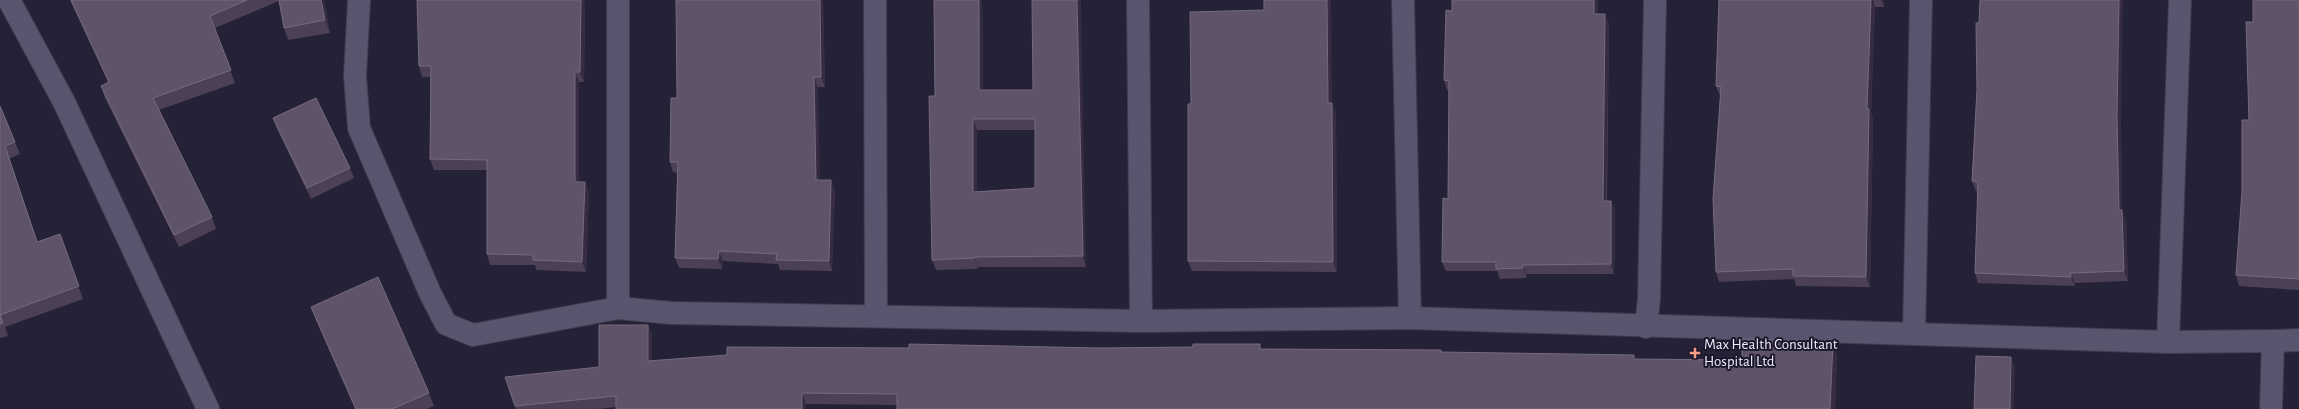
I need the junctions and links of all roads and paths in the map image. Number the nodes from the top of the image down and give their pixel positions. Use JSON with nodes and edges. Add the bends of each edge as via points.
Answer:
{"nodes":[{"id":1,"x":9,"y":0,"type":"edge"},
{"id":2,"x":359,"y":0,"type":"edge"},
{"id":3,"x":618,"y":0,"type":"edge"},
{"id":4,"x":875,"y":0,"type":"edge"},
{"id":5,"x":1138,"y":0,"type":"edge"},
{"id":6,"x":1403,"y":0,"type":"edge"},
{"id":7,"x":1655,"y":0,"type":"edge"},
{"id":8,"x":1921,"y":0,"type":"edge"},
{"id":9,"x":2180,"y":0,"type":"edge"},
{"id":10,"x":618,"y":308,"type":"junction"},
{"id":11,"x":876,"y":316,"type":"junction"},
{"id":12,"x":1410,"y":318,"type":"junction"},
{"id":13,"x":1141,"y":321,"type":"junction"},
{"id":14,"x":1646,"y":327,"type":"junction"},
{"id":15,"x":1914,"y":334,"type":"junction"},
{"id":16,"x":2299,"y":340,"type":"edge"},
{"id":17,"x":2273,"y":341,"type":"junction"},
{"id":18,"x":2168,"y":342,"type":"junction"},
{"id":19,"x":208,"y":409,"type":"edge"},
{"id":20,"x":2271,"y":409,"type":"edge"}],
"edges":[{"from":1,"to":19,"type":"street","via":[[64,102]]},
{"from":2,"to":10,"type":"street","via":[[355,76],[359,128],[430,294],[446,324],[473,335]]},
{"from":3,"to":10,"type":"street"},
{"from":4,"to":11,"type":"street"},
{"from":5,"to":13,"type":"street"},
{"from":6,"to":12,"type":"street"},
{"from":7,"to":14,"type":"street","via":[[1649,299]]},
{"from":8,"to":15,"type":"street"},
{"from":9,"to":18,"type":"street"},
{"from":10,"to":11,"type":"street","via":[[672,313]]},
{"from":11,"to":13,"type":"street"},
{"from":12,"to":13,"type":"street"},
{"from":12,"to":14,"type":"street"},
{"from":14,"to":15,"type":"street"},
{"from":15,"to":18,"type":"street"},
{"from":16,"to":17,"type":"street"},
{"from":17,"to":18,"type":"street"},
{"from":17,"to":20,"type":"street"}]}
